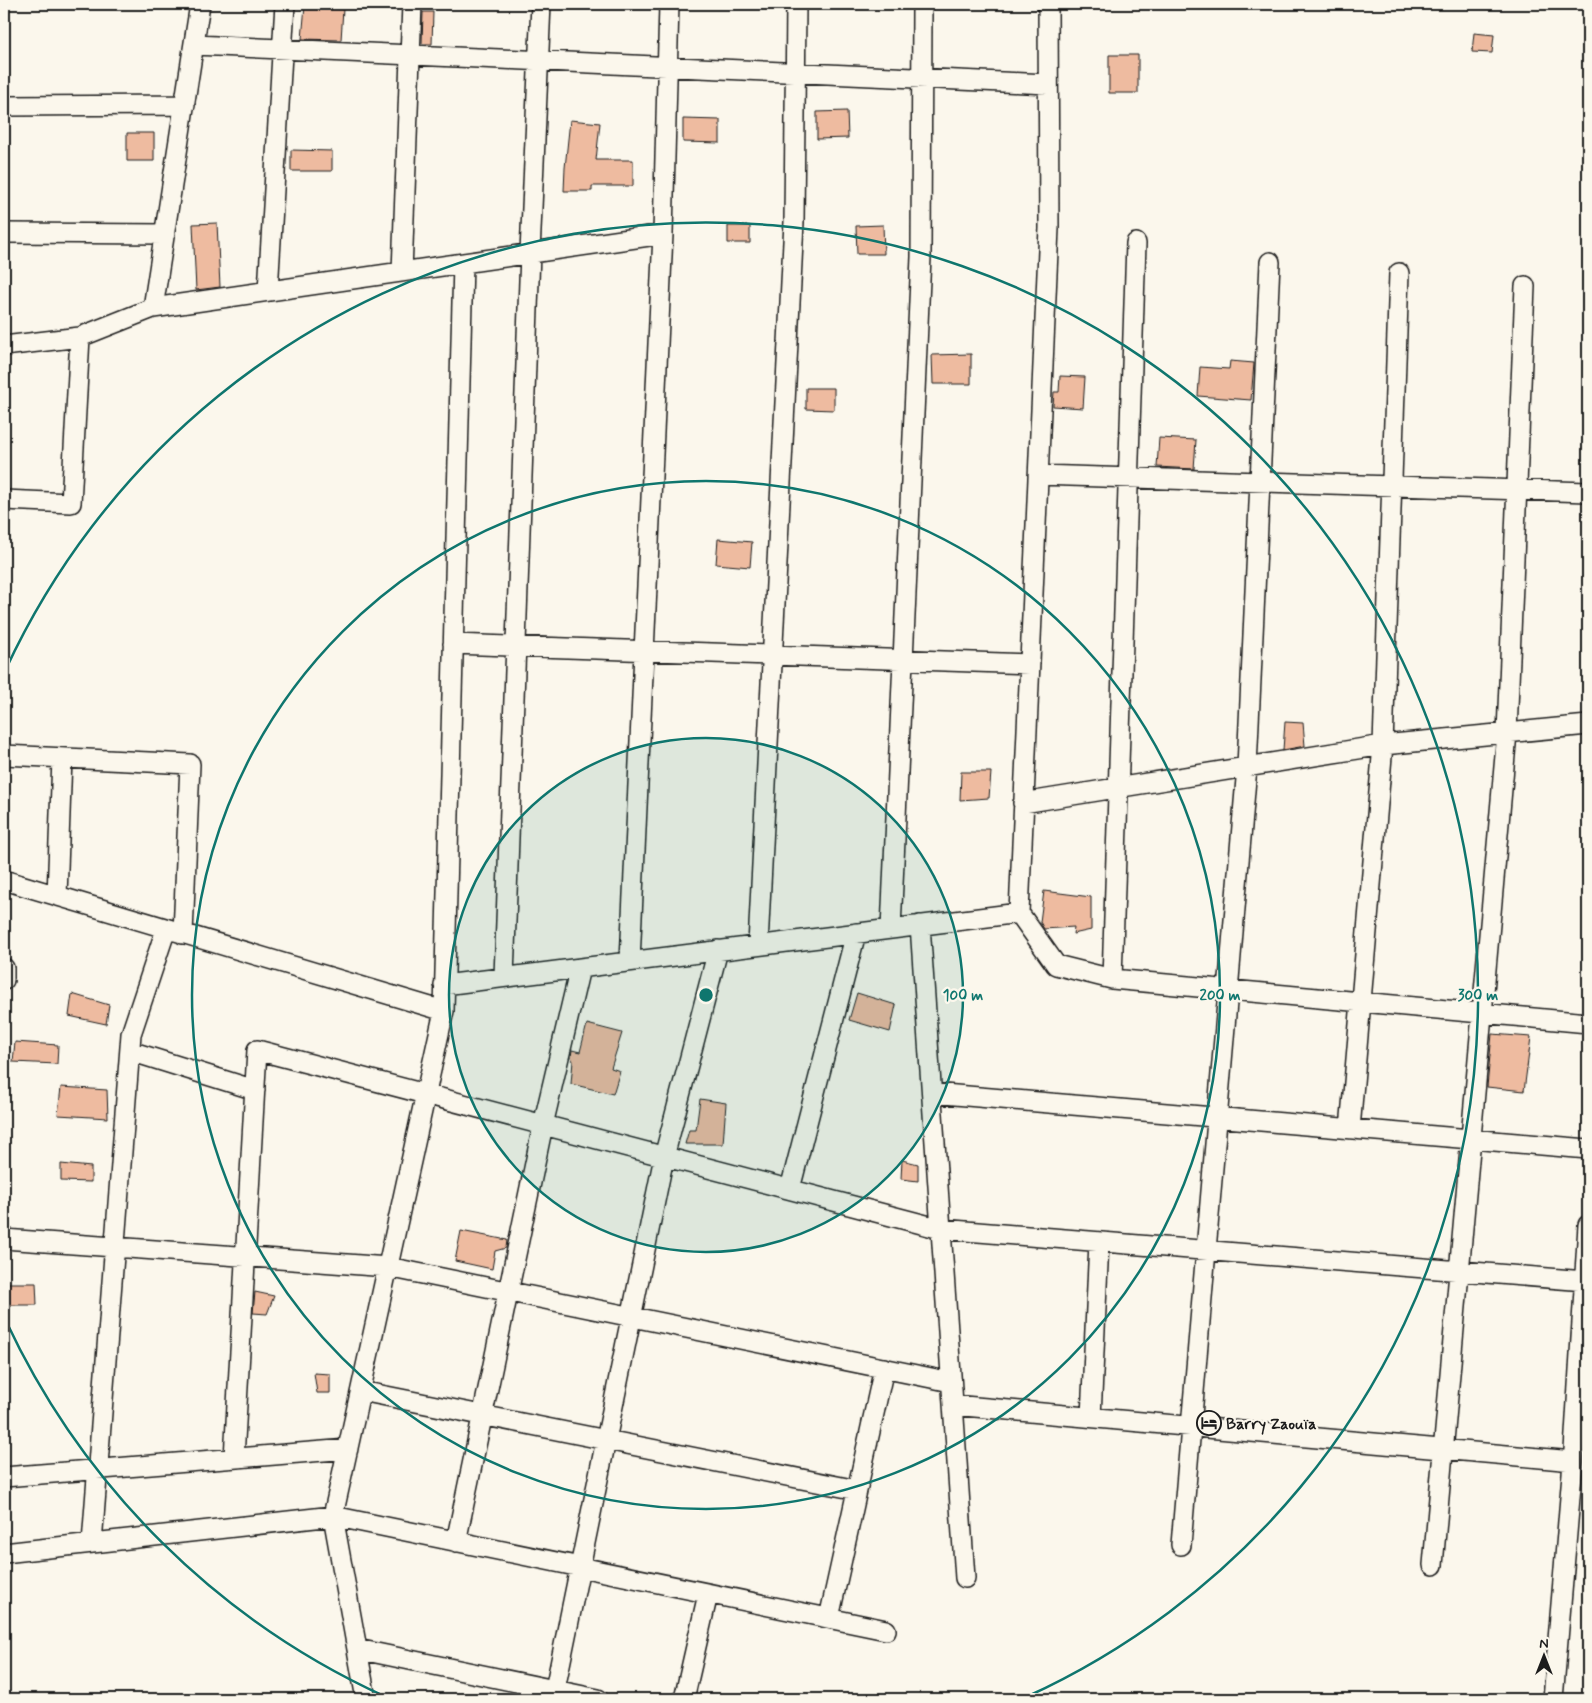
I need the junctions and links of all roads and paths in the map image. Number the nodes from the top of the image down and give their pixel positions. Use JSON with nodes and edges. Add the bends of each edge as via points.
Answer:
{"nodes":[{"id":1,"x":200,"y":4,"type":"edge"},
{"id":2,"x":285,"y":4,"type":"edge"},
{"id":3,"x":412,"y":4,"type":"edge"},
{"id":4,"x":541,"y":4,"type":"edge"},
{"id":5,"x":669,"y":4,"type":"edge"},
{"id":6,"x":796,"y":4,"type":"edge"},
{"id":7,"x":922,"y":4,"type":"edge"},
{"id":8,"x":1048,"y":4,"type":"edge"},
{"id":9,"x":194,"y":45,"type":"junction"},
{"id":10,"x":282,"y":49,"type":"junction"},
{"id":11,"x":410,"y":55,"type":"junction"},
{"id":12,"x":539,"y":61,"type":"junction"},
{"id":13,"x":668,"y":66,"type":"junction"},
{"id":14,"x":795,"y":72,"type":"junction"},
{"id":15,"x":922,"y":78,"type":"junction"},
{"id":16,"x":1048,"y":84,"type":"junction"},
{"id":17,"x":185,"y":105,"type":"junction"},
{"id":18,"x":4,"y":106,"type":"edge"},
{"id":19,"x":4,"y":233,"type":"edge"},
{"id":20,"x":165,"y":234,"type":"junction"},
{"id":21,"x":664,"y":234,"type":"junction"},
{"id":22,"x":1136,"y":243,"type":"dead end"},
{"id":23,"x":530,"y":253,"type":"junction"},
{"id":24,"x":1270,"y":262,"type":"dead end"},
{"id":25,"x":463,"y":263,"type":"junction"},
{"id":26,"x":402,"y":272,"type":"junction"},
{"id":27,"x":1399,"y":273,"type":"dead end"},
{"id":28,"x":1526,"y":286,"type":"dead end"},
{"id":29,"x":268,"y":291,"type":"junction"},
{"id":30,"x":153,"y":308,"type":"junction"},
{"id":31,"x":80,"y":337,"type":"junction"},
{"id":32,"x":4,"y":346,"type":"edge"},
{"id":33,"x":1038,"y":475,"type":"junction"},
{"id":34,"x":1128,"y":478,"type":"junction"},
{"id":35,"x":1260,"y":482,"type":"junction"},
{"id":36,"x":1392,"y":486,"type":"junction"},
{"id":37,"x":1517,"y":490,"type":"junction"},
{"id":38,"x":1588,"y":492,"type":"edge"},
{"id":39,"x":4,"y":500,"type":"edge"},
{"id":40,"x":453,"y":644,"type":"junction"},
{"id":41,"x":516,"y":646,"type":"junction"},
{"id":42,"x":644,"y":651,"type":"junction"},
{"id":43,"x":772,"y":655,"type":"junction"},
{"id":44,"x":903,"y":660,"type":"junction"},
{"id":45,"x":1030,"y":664,"type":"junction"},
{"id":46,"x":1588,"y":726,"type":"edge"},
{"id":47,"x":1507,"y":733,"type":"junction"},
{"id":48,"x":1384,"y":745,"type":"junction"},
{"id":49,"x":4,"y":755,"type":"edge"},
{"id":50,"x":62,"y":758,"type":"junction"},
{"id":51,"x":1247,"y":767,"type":"junction"},
{"id":52,"x":1118,"y":788,"type":"junction"},
{"id":53,"x":1024,"y":803,"type":"junction"},
{"id":54,"x":4,"y":880,"type":"edge"},
{"id":55,"x":57,"y":896,"type":"junction"},
{"id":56,"x":1019,"y":913,"type":"junction"},
{"id":57,"x":920,"y":925,"type":"junction"},
{"id":58,"x":891,"y":929,"type":"junction"},
{"id":59,"x":175,"y":931,"type":"junction"},
{"id":60,"x":856,"y":933,"type":"junction"},
{"id":61,"x":758,"y":945,"type":"junction"},
{"id":62,"x":718,"y":950,"type":"junction"},
{"id":63,"x":630,"y":961,"type":"junction"},
{"id":64,"x":4,"y":968,"type":"edge"},
{"id":65,"x":580,"y":968,"type":"junction"},
{"id":66,"x":504,"y":977,"type":"junction"},
{"id":67,"x":1112,"y":979,"type":"junction"},
{"id":68,"x":4,"y":980,"type":"edge"},
{"id":69,"x":444,"y":985,"type":"junction"},
{"id":70,"x":1228,"y":990,"type":"junction"},
{"id":71,"x":1361,"y":1002,"type":"junction"},
{"id":72,"x":444,"y":1011,"type":"junction"},
{"id":73,"x":1482,"y":1013,"type":"junction"},
{"id":74,"x":1588,"y":1023,"type":"edge"},
{"id":75,"x":130,"y":1051,"type":"junction"},
{"id":76,"x":255,"y":1090,"type":"junction"},
{"id":77,"x":932,"y":1093,"type":"junction"},
{"id":78,"x":426,"y":1094,"type":"junction"},
{"id":79,"x":1217,"y":1117,"type":"junction"},
{"id":80,"x":543,"y":1125,"type":"junction"},
{"id":81,"x":1350,"y":1129,"type":"junction"},
{"id":82,"x":1471,"y":1139,"type":"junction"},
{"id":83,"x":1588,"y":1149,"type":"edge"},
{"id":84,"x":664,"y":1157,"type":"junction"},
{"id":85,"x":790,"y":1190,"type":"junction"},
{"id":86,"x":1588,"y":1225,"type":"edge"},
{"id":87,"x":941,"y":1229,"type":"junction"},
{"id":88,"x":4,"y":1239,"type":"edge"},
{"id":89,"x":1100,"y":1242,"type":"junction"},
{"id":90,"x":114,"y":1247,"type":"junction"},
{"id":91,"x":1206,"y":1250,"type":"junction"},
{"id":92,"x":245,"y":1256,"type":"junction"},
{"id":93,"x":388,"y":1267,"type":"junction"},
{"id":94,"x":1459,"y":1271,"type":"junction"},
{"id":95,"x":1585,"y":1281,"type":"junction"},
{"id":96,"x":508,"y":1291,"type":"junction"},
{"id":97,"x":632,"y":1316,"type":"junction"},
{"id":98,"x":884,"y":1368,"type":"junction"},
{"id":99,"x":951,"y":1382,"type":"junction"},
{"id":100,"x":361,"y":1391,"type":"junction"},
{"id":101,"x":953,"y":1405,"type":"junction"},
{"id":102,"x":482,"y":1415,"type":"junction"},
{"id":103,"x":1090,"y":1418,"type":"junction"},
{"id":104,"x":1191,"y":1426,"type":"junction"},
{"id":105,"x":606,"y":1440,"type":"junction"},
{"id":106,"x":348,"y":1449,"type":"junction"},
{"id":107,"x":1444,"y":1450,"type":"junction"},
{"id":108,"x":234,"y":1458,"type":"junction"},
{"id":109,"x":1573,"y":1461,"type":"junction"},
{"id":110,"x":98,"y":1469,"type":"junction"},
{"id":111,"x":4,"y":1476,"type":"edge"},
{"id":112,"x":857,"y":1490,"type":"junction"},
{"id":113,"x":333,"y":1516,"type":"junction"},
{"id":114,"x":456,"y":1542,"type":"junction"},
{"id":115,"x":92,"y":1543,"type":"junction"},
{"id":116,"x":1180,"y":1545,"type":"dead end"},
{"id":117,"x":4,"y":1552,"type":"edge"},
{"id":118,"x":1433,"y":1565,"type":"dead end"},
{"id":119,"x":580,"y":1567,"type":"junction"},
{"id":120,"x":965,"y":1578,"type":"dead end"},
{"id":121,"x":708,"y":1594,"type":"junction"},
{"id":122,"x":829,"y":1618,"type":"junction"},
{"id":123,"x":886,"y":1630,"type":"dead end"},
{"id":124,"x":357,"y":1649,"type":"junction"},
{"id":125,"x":554,"y":1695,"type":"edge"},
{"id":126,"x":366,"y":1699,"type":"edge"},
{"id":127,"x":598,"y":1699,"type":"edge"},
{"id":128,"x":684,"y":1699,"type":"edge"},
{"id":129,"x":1553,"y":1699,"type":"edge"}],
"edges":[{"from":1,"to":9,"type":"street"},
{"from":2,"to":10,"type":"street"},
{"from":3,"to":11,"type":"street"},
{"from":4,"to":12,"type":"street"},
{"from":5,"to":13,"type":"street"},
{"from":6,"to":14,"type":"street"},
{"from":7,"to":15,"type":"street"},
{"from":8,"to":16,"type":"street"},
{"from":9,"to":10,"type":"street"},
{"from":9,"to":17,"type":"street"},
{"from":10,"to":11,"type":"street"},
{"from":10,"to":29,"type":"street"},
{"from":11,"to":12,"type":"street"},
{"from":11,"to":26,"type":"street"},
{"from":12,"to":13,"type":"street"},
{"from":12,"to":23,"type":"street"},
{"from":13,"to":14,"type":"street"},
{"from":13,"to":21,"type":"street"},
{"from":14,"to":15,"type":"street"},
{"from":14,"to":43,"type":"street","via":[[794,222]]},
{"from":15,"to":16,"type":"street"},
{"from":15,"to":44,"type":"street","via":[[921,257]]},
{"from":16,"to":33,"type":"street","via":[[1050,228]]},
{"from":17,"to":18,"type":"street"},
{"from":17,"to":20,"type":"street"},
{"from":19,"to":20,"type":"street"},
{"from":20,"to":30,"type":"street"},
{"from":21,"to":23,"type":"street"},
{"from":21,"to":42,"type":"street"},
{"from":22,"to":34,"type":"street"},
{"from":23,"to":25,"type":"street"},
{"from":23,"to":41,"type":"street"},
{"from":24,"to":35,"type":"street"},
{"from":25,"to":26,"type":"street"},
{"from":25,"to":40,"type":"street"},
{"from":26,"to":29,"type":"street"},
{"from":27,"to":36,"type":"street"},
{"from":28,"to":37,"type":"street"},
{"from":29,"to":30,"type":"street"},
{"from":30,"to":31,"type":"street"},
{"from":31,"to":32,"type":"street"},
{"from":31,"to":39,"type":"street","via":[[71,503]]},
{"from":33,"to":34,"type":"street"},
{"from":33,"to":45,"type":"street"},
{"from":34,"to":35,"type":"street"},
{"from":34,"to":52,"type":"street"},
{"from":35,"to":36,"type":"street"},
{"from":35,"to":51,"type":"street"},
{"from":36,"to":37,"type":"street"},
{"from":36,"to":48,"type":"street"},
{"from":37,"to":38,"type":"street"},
{"from":37,"to":47,"type":"street"},
{"from":40,"to":41,"type":"street"},
{"from":40,"to":69,"type":"street"},
{"from":41,"to":42,"type":"street"},
{"from":41,"to":66,"type":"street"},
{"from":42,"to":43,"type":"street"},
{"from":42,"to":63,"type":"street"},
{"from":43,"to":44,"type":"street"},
{"from":43,"to":61,"type":"street"},
{"from":44,"to":45,"type":"street"},
{"from":44,"to":58,"type":"street"},
{"from":45,"to":53,"type":"street"},
{"from":46,"to":47,"type":"street"},
{"from":47,"to":48,"type":"street"},
{"from":47,"to":73,"type":"street"},
{"from":48,"to":51,"type":"street"},
{"from":48,"to":71,"type":"street"},
{"from":49,"to":50,"type":"street"},
{"from":50,"to":55,"type":"street"},
{"from":50,"to":59,"type":"street","via":[[190,764]]},
{"from":51,"to":52,"type":"street"},
{"from":51,"to":70,"type":"street"},
{"from":52,"to":53,"type":"street"},
{"from":52,"to":67,"type":"street"},
{"from":53,"to":56,"type":"street"},
{"from":54,"to":55,"type":"street"},
{"from":55,"to":59,"type":"street"},
{"from":56,"to":57,"type":"street"},
{"from":56,"to":67,"type":"street","via":[[1056,965]]},
{"from":57,"to":58,"type":"street"},
{"from":57,"to":77,"type":"street"},
{"from":58,"to":60,"type":"street"},
{"from":59,"to":72,"type":"street"},
{"from":59,"to":75,"type":"street","via":[[131,1034]]},
{"from":60,"to":61,"type":"street"},
{"from":60,"to":85,"type":"street"},
{"from":61,"to":62,"type":"street"},
{"from":62,"to":63,"type":"street"},
{"from":62,"to":84,"type":"street"},
{"from":63,"to":65,"type":"street"},
{"from":64,"to":68,"type":"street"},
{"from":65,"to":66,"type":"street"},
{"from":65,"to":80,"type":"street"},
{"from":66,"to":69,"type":"street"},
{"from":67,"to":70,"type":"street"},
{"from":69,"to":72,"type":"street"},
{"from":70,"to":71,"type":"street"},
{"from":70,"to":79,"type":"street"},
{"from":71,"to":73,"type":"street"},
{"from":71,"to":81,"type":"street"},
{"from":72,"to":78,"type":"street"},
{"from":73,"to":74,"type":"street"},
{"from":73,"to":82,"type":"street"},
{"from":75,"to":76,"type":"street"},
{"from":75,"to":90,"type":"street"},
{"from":76,"to":78,"type":"street","via":[[257,1050]]},
{"from":76,"to":92,"type":"street"},
{"from":77,"to":79,"type":"street"},
{"from":77,"to":87,"type":"street"},
{"from":78,"to":80,"type":"street"},
{"from":78,"to":93,"type":"street"},
{"from":79,"to":81,"type":"street"},
{"from":79,"to":91,"type":"street"},
{"from":80,"to":84,"type":"street"},
{"from":80,"to":96,"type":"street"},
{"from":81,"to":82,"type":"street"},
{"from":82,"to":83,"type":"street"},
{"from":82,"to":94,"type":"street"},
{"from":84,"to":85,"type":"street"},
{"from":84,"to":97,"type":"street"},
{"from":85,"to":87,"type":"street"},
{"from":86,"to":95,"type":"street"},
{"from":87,"to":89,"type":"street"},
{"from":87,"to":99,"type":"street"},
{"from":88,"to":90,"type":"street"},
{"from":89,"to":91,"type":"street"},
{"from":89,"to":103,"type":"street"},
{"from":90,"to":92,"type":"street"},
{"from":90,"to":110,"type":"street"},
{"from":91,"to":94,"type":"street"},
{"from":91,"to":104,"type":"street"},
{"from":92,"to":93,"type":"street"},
{"from":92,"to":108,"type":"street"},
{"from":93,"to":96,"type":"street"},
{"from":93,"to":100,"type":"street"},
{"from":94,"to":95,"type":"street"},
{"from":94,"to":107,"type":"street"},
{"from":95,"to":109,"type":"street"},
{"from":96,"to":97,"type":"street"},
{"from":96,"to":102,"type":"street"},
{"from":97,"to":98,"type":"street"},
{"from":97,"to":105,"type":"street"},
{"from":98,"to":99,"type":"street"},
{"from":98,"to":112,"type":"street"},
{"from":99,"to":101,"type":"street"},
{"from":100,"to":102,"type":"street"},
{"from":100,"to":106,"type":"street"},
{"from":101,"to":103,"type":"street"},
{"from":101,"to":120,"type":"street"},
{"from":102,"to":105,"type":"street"},
{"from":102,"to":114,"type":"street"},
{"from":103,"to":104,"type":"street"},
{"from":104,"to":107,"type":"street"},
{"from":104,"to":116,"type":"street"},
{"from":105,"to":112,"type":"street"},
{"from":105,"to":119,"type":"street"},
{"from":106,"to":108,"type":"street"},
{"from":106,"to":113,"type":"street"},
{"from":107,"to":109,"type":"street"},
{"from":107,"to":118,"type":"street"},
{"from":108,"to":110,"type":"street"},
{"from":109,"to":129,"type":"street"},
{"from":110,"to":111,"type":"street"},
{"from":110,"to":115,"type":"street"},
{"from":112,"to":122,"type":"street"},
{"from":113,"to":114,"type":"street"},
{"from":113,"to":115,"type":"street"},
{"from":113,"to":124,"type":"street"},
{"from":114,"to":119,"type":"street"},
{"from":115,"to":117,"type":"street"},
{"from":119,"to":121,"type":"street"},
{"from":119,"to":125,"type":"street"},
{"from":121,"to":122,"type":"street"},
{"from":121,"to":128,"type":"street"},
{"from":122,"to":123,"type":"street"},
{"from":124,"to":125,"type":"street"},
{"from":124,"to":126,"type":"street"},
{"from":125,"to":127,"type":"street"}]}
